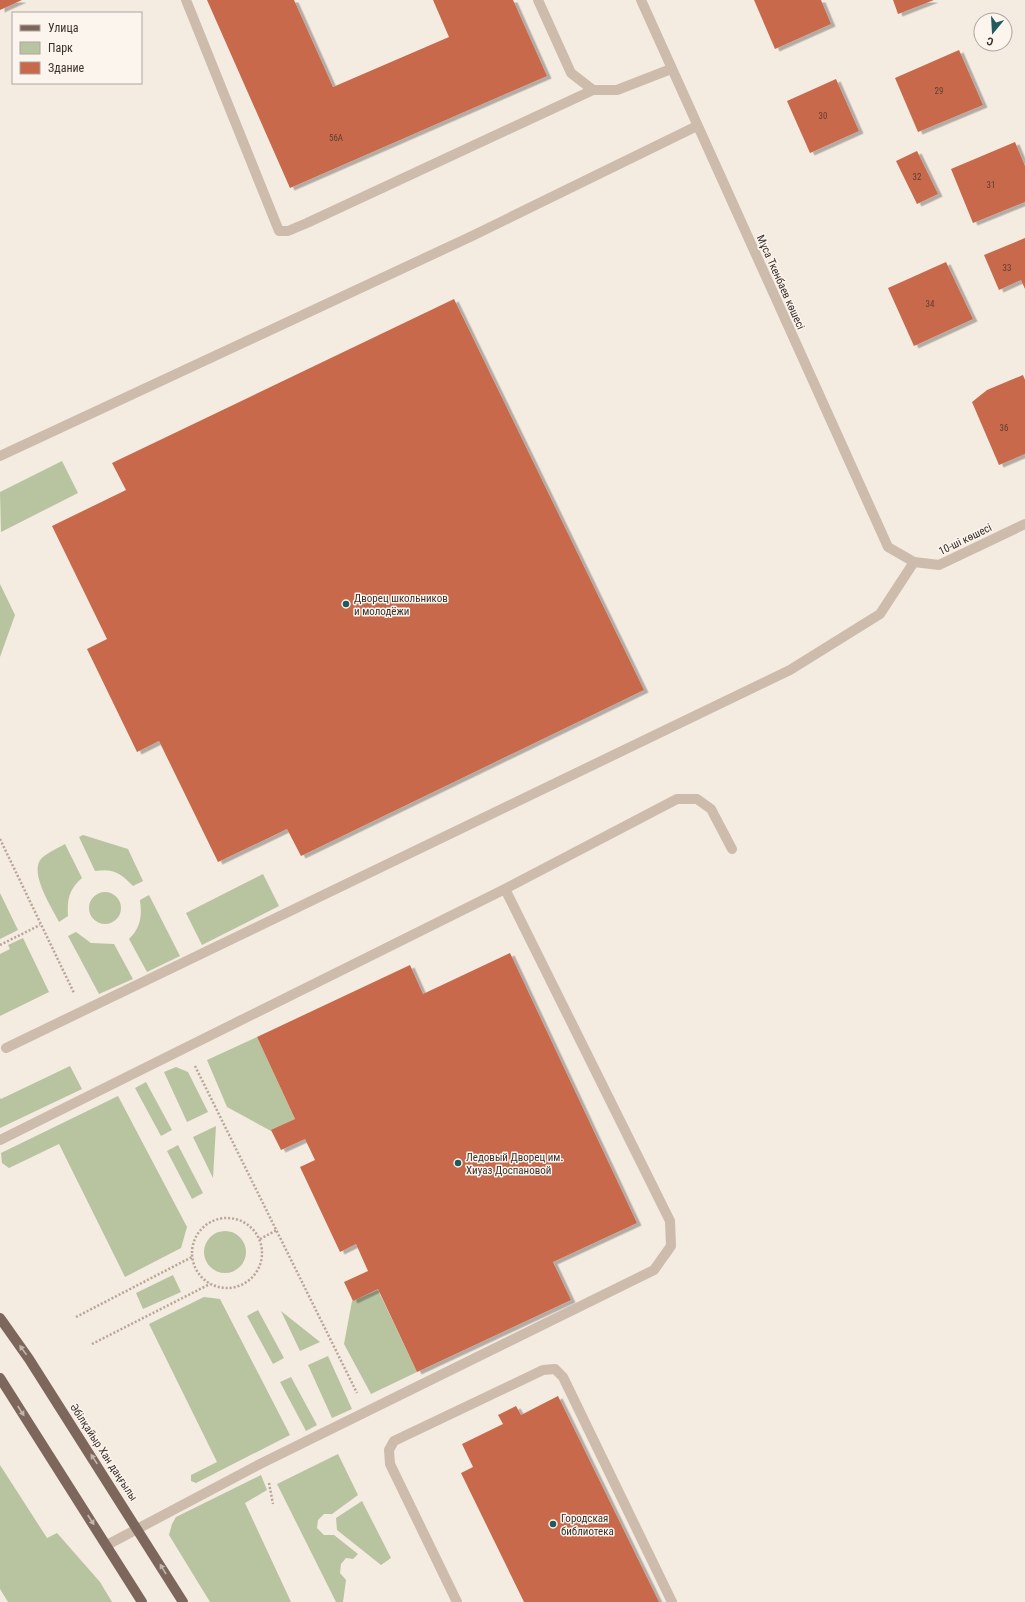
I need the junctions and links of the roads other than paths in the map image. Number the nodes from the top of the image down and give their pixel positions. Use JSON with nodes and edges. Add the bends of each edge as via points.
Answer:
{"nodes":[{"id":1,"x":186,"y":0,"type":"edge"},
{"id":2,"x":538,"y":0,"type":"edge"},
{"id":3,"x":641,"y":0,"type":"edge"},
{"id":4,"x":671,"y":69,"type":"junction"},
{"id":5,"x":593,"y":90,"type":"junction"},
{"id":6,"x":697,"y":126,"type":"junction"},
{"id":7,"x":0,"y":456,"type":"edge"},
{"id":8,"x":1025,"y":524,"type":"edge"},
{"id":9,"x":914,"y":562,"type":"junction"},
{"id":10,"x":732,"y":849,"type":"dead end"},
{"id":11,"x":505,"y":889,"type":"junction"},
{"id":12,"x":6,"y":1048,"type":"dead end"},
{"id":13,"x":0,"y":1140,"type":"edge"},
{"id":14,"x":0,"y":1318,"type":"edge"},
{"id":15,"x":0,"y":1378,"type":"edge"},
{"id":16,"x":138,"y":1528,"type":"junction"},
{"id":17,"x":107,"y":1545,"type":"junction"},
{"id":18,"x":142,"y":1602,"type":"edge"},
{"id":19,"x":183,"y":1602,"type":"edge"},
{"id":20,"x":457,"y":1602,"type":"edge"},
{"id":21,"x":672,"y":1602,"type":"edge"}],
"edges":[{"from":1,"to":5,"type":"street","via":[[279,231],[288,231],[307,224]]},
{"from":2,"to":5,"type":"street","via":[[571,73]]},
{"from":3,"to":4,"type":"street","name":"Мұса Ткенбаев көшесі"},
{"from":4,"to":5,"type":"street","via":[[616,90]]},
{"from":4,"to":6,"type":"street","name":"Мұса Ткенбаев көшесі"},
{"from":6,"to":7,"type":"street","via":[[470,237]]},
{"from":6,"to":9,"type":"street","name":"Мұса Ткенбаев көшесі","via":[[888,547]]},
{"from":8,"to":9,"type":"street","name":"10-ші көшесі","via":[[939,565]]},
{"from":9,"to":12,"type":"street","via":[[880,614],[790,670]]},
{"from":10,"to":11,"type":"street","via":[[711,809],[697,800],[677,799]]},
{"from":11,"to":13,"type":"street"},
{"from":11,"to":16,"type":"street","via":[[670,1221],[670,1246],[654,1270]]},
{"from":16,"to":14,"type":"main road","name":"Әбілқайыр Хан даңғылы","one_way":true},
{"from":15,"to":17,"type":"main road","one_way":true},
{"from":16,"to":17,"type":"street"},
{"from":19,"to":16,"type":"main road","name":"Әбілқайыр Хан даңғылы","one_way":true},
{"from":17,"to":18,"type":"main road"},
{"from":20,"to":21,"type":"street","via":[[390,1464],[389,1450],[394,1441],[543,1370],[555,1369],[563,1377]]}]}
